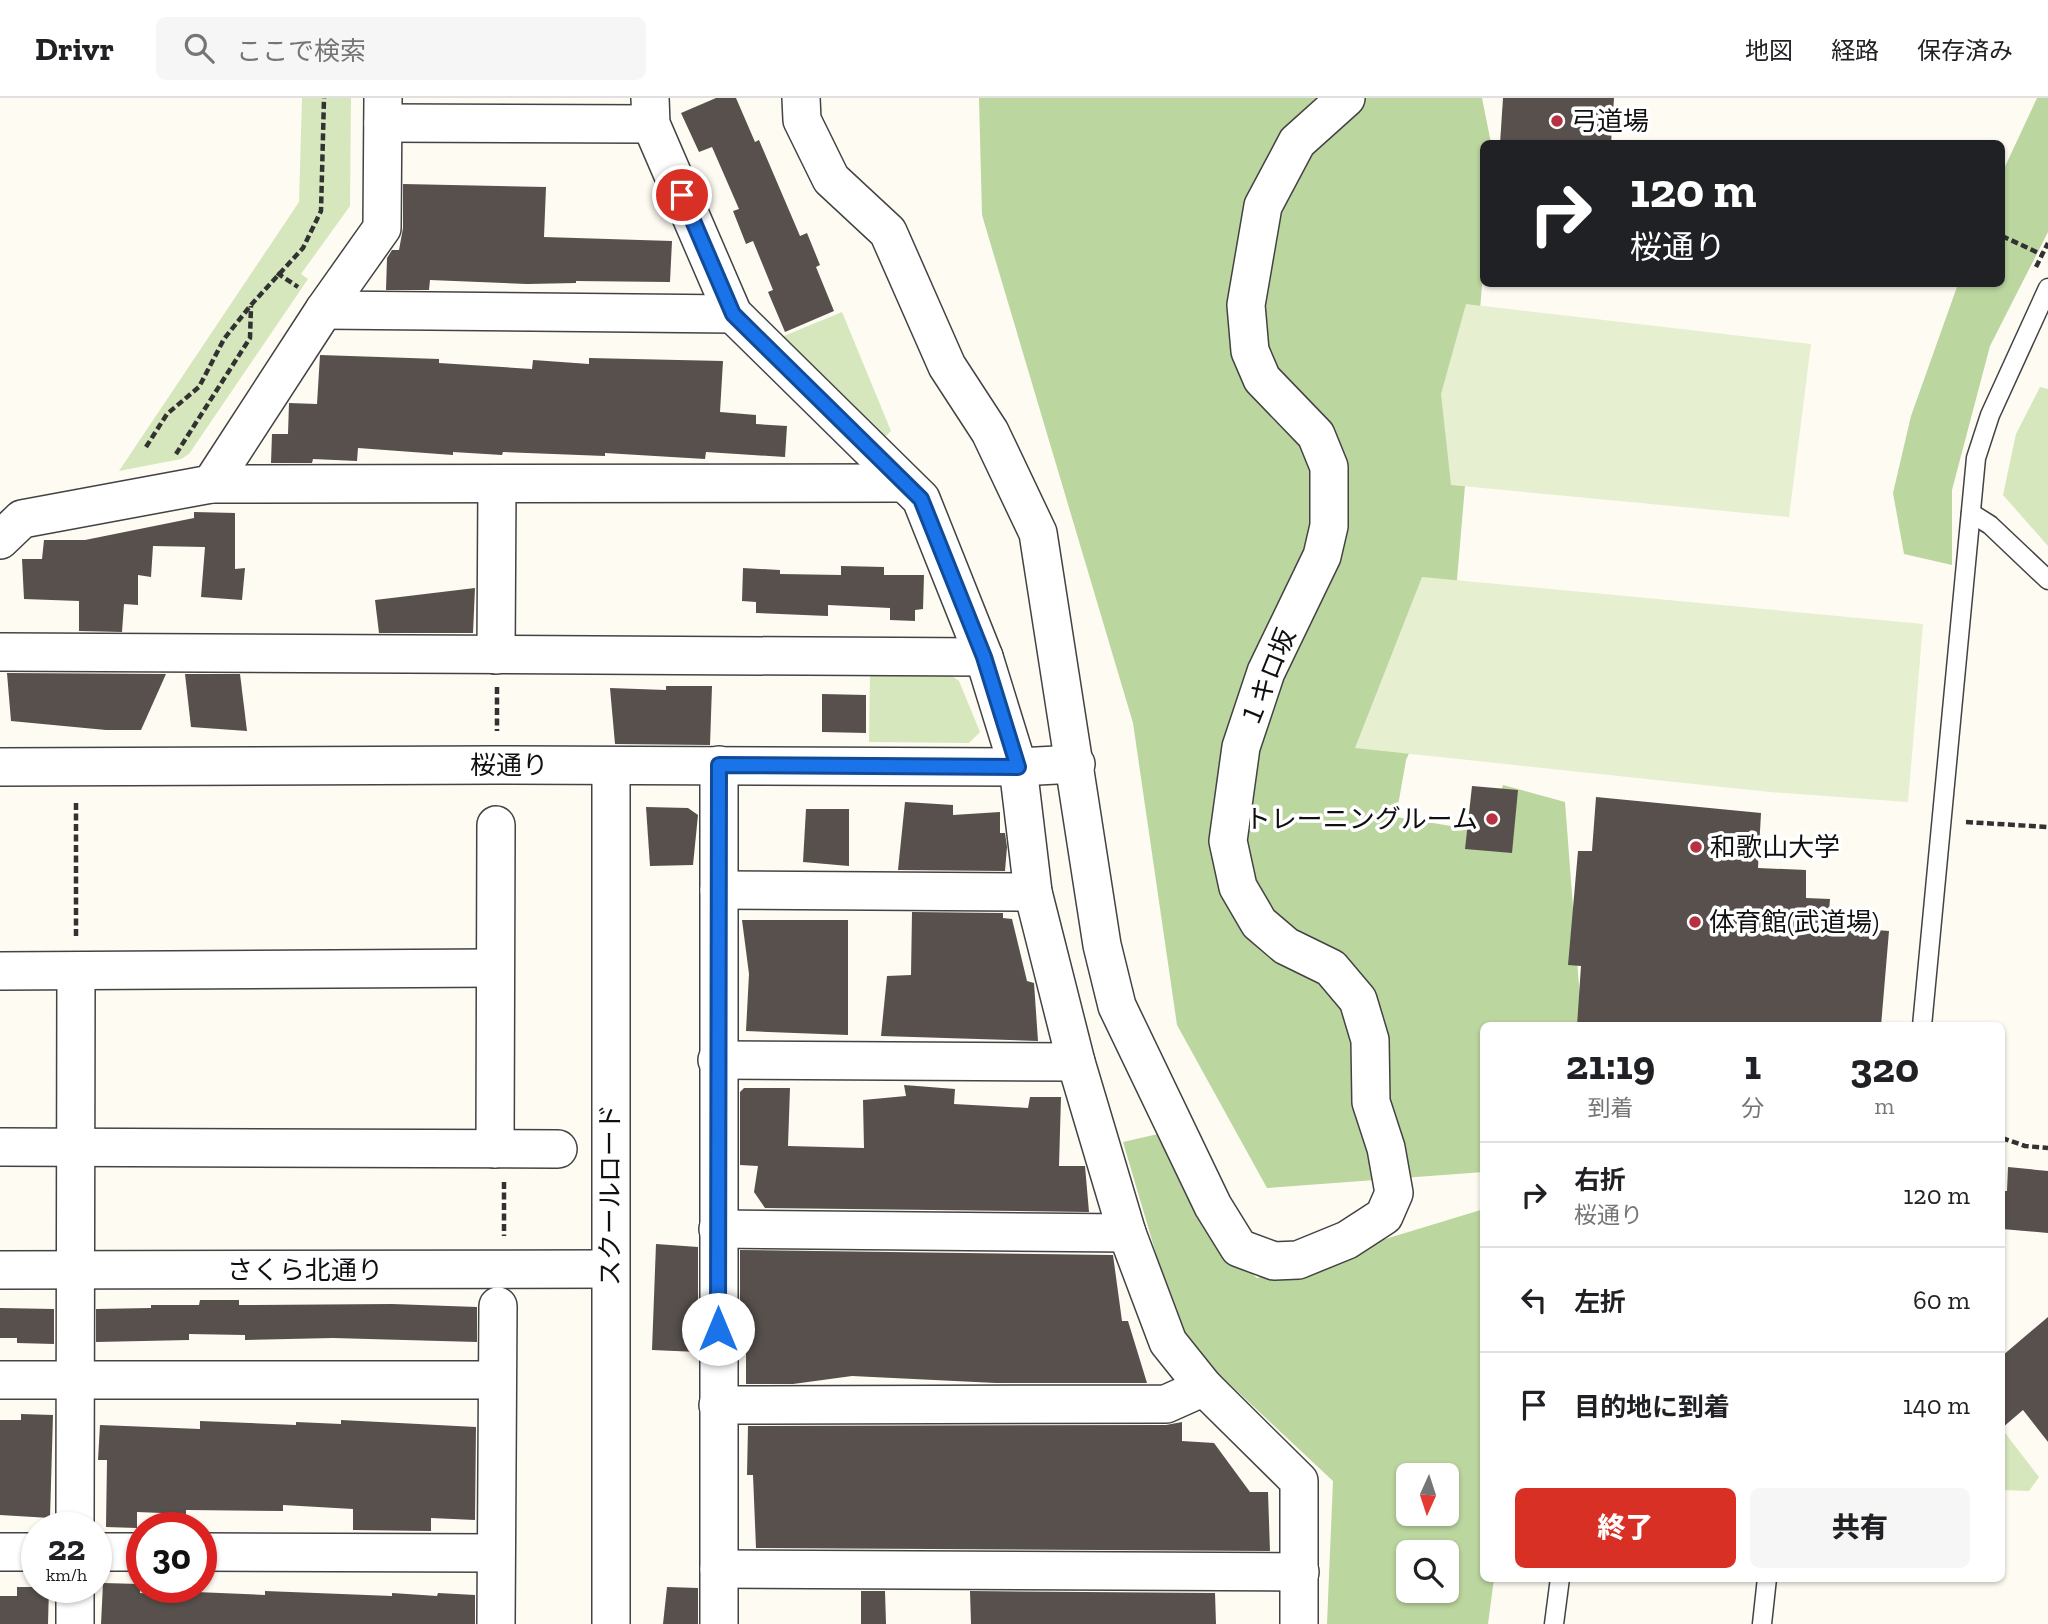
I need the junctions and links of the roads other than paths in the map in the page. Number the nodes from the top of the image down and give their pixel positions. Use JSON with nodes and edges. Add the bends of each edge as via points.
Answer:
{"nodes":[{"id":1,"x":801,"y":98,"type":"edge"},
{"id":2,"x":1346,"y":98,"type":"edge"},
{"id":3,"x":383,"y":111,"type":"edge"},
{"id":4,"x":650,"y":111,"type":"edge"},
{"id":5,"x":2048,"y":288,"type":"edge"},
{"id":6,"x":316,"y":301,"type":"junction"},
{"id":7,"x":733,"y":314,"type":"junction"},
{"id":8,"x":904,"y":483,"type":"junction"},
{"id":9,"x":211,"y":484,"type":"junction"},
{"id":10,"x":497,"y":485,"type":"junction"},
{"id":11,"x":1971,"y":513,"type":"junction"},
{"id":12,"x":0,"y":540,"type":"edge"},
{"id":13,"x":2048,"y":580,"type":"edge"},
{"id":14,"x":0,"y":652,"type":"edge"},
{"id":15,"x":496,"y":655,"type":"junction"},
{"id":16,"x":984,"y":657,"type":"junction"},
{"id":17,"x":1076,"y":764,"type":"junction"},
{"id":18,"x":719,"y":765,"type":"junction"},
{"id":19,"x":611,"y":766,"type":"junction"},
{"id":20,"x":0,"y":767,"type":"edge"},
{"id":21,"x":1018,"y":767,"type":"junction"},
{"id":22,"x":496,"y":825,"type":"dead end"},
{"id":23,"x":719,"y":890,"type":"junction"},
{"id":24,"x":1033,"y":891,"type":"junction"},
{"id":25,"x":494,"y":968,"type":"junction"},
{"id":26,"x":0,"y":971,"type":"edge"},
{"id":27,"x":76,"y":971,"type":"junction"},
{"id":28,"x":1922,"y":1022,"type":"edge"},
{"id":29,"x":717,"y":1060,"type":"junction"},
{"id":30,"x":1076,"y":1062,"type":"junction"},
{"id":31,"x":0,"y":1147,"type":"edge"},
{"id":32,"x":75,"y":1147,"type":"junction"},
{"id":33,"x":558,"y":1149,"type":"dead end"},
{"id":34,"x":499,"y":1159,"type":"junction"},
{"id":35,"x":718,"y":1228,"type":"junction"},
{"id":36,"x":1127,"y":1233,"type":"junction"},
{"id":37,"x":610,"y":1269,"type":"junction"},
{"id":38,"x":0,"y":1270,"type":"edge"},
{"id":39,"x":76,"y":1271,"type":"junction"},
{"id":40,"x":498,"y":1306,"type":"dead end"},
{"id":41,"x":0,"y":1380,"type":"edge"},
{"id":42,"x":75,"y":1380,"type":"junction"},
{"id":43,"x":497,"y":1380,"type":"junction"},
{"id":44,"x":1204,"y":1387,"type":"junction"},
{"id":45,"x":718,"y":1405,"type":"junction"},
{"id":46,"x":75,"y":1512,"type":"edge"},
{"id":47,"x":0,"y":1552,"type":"edge"},
{"id":48,"x":21,"y":1552,"type":"edge"},
{"id":49,"x":217,"y":1552,"type":"edge"},
{"id":50,"x":496,"y":1553,"type":"junction"},
{"id":51,"x":719,"y":1569,"type":"junction"},
{"id":52,"x":1300,"y":1572,"type":"junction"},
{"id":53,"x":1559,"y":1582,"type":"edge"},
{"id":54,"x":1767,"y":1582,"type":"edge"},
{"id":55,"x":75,"y":1603,"type":"edge"},
{"id":56,"x":75,"y":1624,"type":"edge"},
{"id":57,"x":496,"y":1624,"type":"edge"},
{"id":58,"x":611,"y":1624,"type":"edge"},
{"id":59,"x":719,"y":1624,"type":"edge"},
{"id":60,"x":1299,"y":1624,"type":"edge"},
{"id":61,"x":1554,"y":1624,"type":"edge"},
{"id":62,"x":1762,"y":1624,"type":"edge"}],
"edges":[{"from":1,"to":17,"type":"street","name":"１キロ坂","via":[[802,120],[831,179],[888,232],[947,366],[990,432],[1038,533]]},
{"from":2,"to":17,"type":"street","name":"１キロ坂","via":[[1297,142],[1263,206],[1246,305],[1250,351],[1262,379],[1316,435],[1329,467],[1329,526],[1322,556],[1266,672],[1241,747],[1228,841],[1238,887],[1259,923],[1286,946],[1331,968],[1358,1000],[1370,1040],[1371,1102],[1394,1192],[1384,1216],[1347,1240],[1298,1259],[1274,1261],[1239,1248],[1213,1206],[1117,1006],[1102,945]]},
{"from":3,"to":4,"type":"street"},
{"from":3,"to":6,"type":"street","via":[[382,228]]},
{"from":4,"to":7,"type":"street"},
{"from":5,"to":11,"type":"lane","via":[[1990,415],[1976,458]]},
{"from":6,"to":7,"type":"street"},
{"from":6,"to":9,"type":"street"},
{"from":7,"to":8,"type":"street"},
{"from":8,"to":10,"type":"street"},
{"from":8,"to":16,"type":"street","via":[[921,499]]},
{"from":9,"to":10,"type":"street"},
{"from":9,"to":12,"type":"street","via":[[22,519]]},
{"from":10,"to":15,"type":"street"},
{"from":11,"to":13,"type":"lane"},
{"from":11,"to":28,"type":"lane"},
{"from":14,"to":15,"type":"street"},
{"from":15,"to":16,"type":"street"},
{"from":16,"to":21,"type":"street"},
{"from":17,"to":21,"type":"street","name":"桜通り"},
{"from":18,"to":19,"type":"street","name":"桜通り"},
{"from":18,"to":21,"type":"street","name":"桜通り"},
{"from":18,"to":23,"type":"street"},
{"from":19,"to":20,"type":"street","name":"桜通り"},
{"from":19,"to":37,"type":"street","name":"スクールロード"},
{"from":21,"to":24,"type":"street"},
{"from":22,"to":25,"type":"street"},
{"from":23,"to":24,"type":"street"},
{"from":23,"to":29,"type":"street"},
{"from":24,"to":30,"type":"street"},
{"from":25,"to":27,"type":"street"},
{"from":25,"to":34,"type":"street"},
{"from":26,"to":27,"type":"street"},
{"from":27,"to":32,"type":"street"},
{"from":29,"to":30,"type":"street"},
{"from":29,"to":35,"type":"street"},
{"from":30,"to":36,"type":"street"},
{"from":31,"to":32,"type":"street"},
{"from":32,"to":34,"type":"street"},
{"from":32,"to":39,"type":"street"},
{"from":33,"to":34,"type":"street"},
{"from":35,"to":36,"type":"street"},
{"from":35,"to":45,"type":"street"},
{"from":36,"to":44,"type":"street","via":[[1168,1342]]},
{"from":37,"to":39,"type":"street","name":"さくら北通り"},
{"from":37,"to":58,"type":"street","name":"スクールロード"},
{"from":38,"to":39,"type":"street","name":"さくら北通り"},
{"from":39,"to":42,"type":"street"},
{"from":40,"to":43,"type":"street"},
{"from":41,"to":42,"type":"street"},
{"from":42,"to":43,"type":"street"},
{"from":42,"to":46,"type":"street"},
{"from":43,"to":50,"type":"street"},
{"from":44,"to":45,"type":"street","via":[[1167,1404]]},
{"from":44,"to":52,"type":"street","via":[[1299,1482]]},
{"from":45,"to":51,"type":"street"},
{"from":47,"to":48,"type":"street"},
{"from":49,"to":50,"type":"street"},
{"from":50,"to":57,"type":"street"},
{"from":51,"to":52,"type":"street"},
{"from":51,"to":59,"type":"street"},
{"from":52,"to":60,"type":"street"},
{"from":53,"to":61,"type":"lane"},
{"from":54,"to":62,"type":"lane"},
{"from":55,"to":56,"type":"street"}]}
